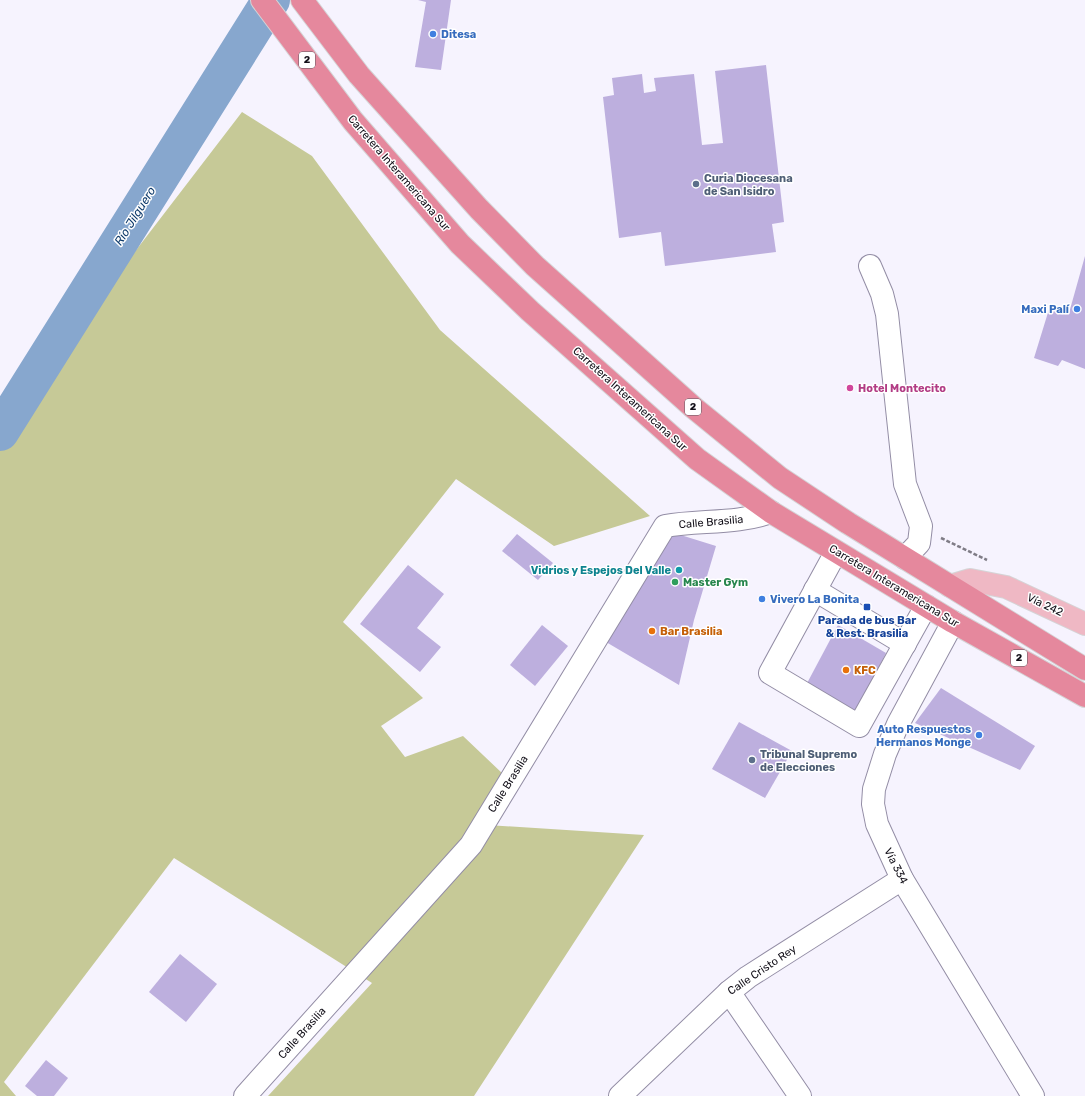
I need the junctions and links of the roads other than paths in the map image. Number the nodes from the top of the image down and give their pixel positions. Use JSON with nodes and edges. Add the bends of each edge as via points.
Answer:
{"nodes":[{"id":1,"x":262,"y":0,"type":"edge"},
{"id":2,"x":302,"y":0,"type":"edge"},
{"id":3,"x":870,"y":266,"type":"dead end"},
{"id":4,"x":714,"y":472,"type":"junction"},
{"id":5,"x":771,"y":512,"type":"junction"},
{"id":6,"x":836,"y":552,"type":"junction"},
{"id":7,"x":905,"y":558,"type":"junction"},
{"id":8,"x":927,"y":572,"type":"junction"},
{"id":9,"x":950,"y":586,"type":"junction"},
{"id":10,"x":815,"y":590,"type":"junction"},
{"id":11,"x":926,"y":606,"type":"junction"},
{"id":12,"x":953,"y":622,"type":"junction"},
{"id":13,"x":1085,"y":624,"type":"edge"},
{"id":14,"x":905,"y":644,"type":"junction"},
{"id":15,"x":1053,"y":649,"type":"junction"},
{"id":16,"x":1085,"y":668,"type":"edge"},
{"id":17,"x":1085,"y":696,"type":"edge"},
{"id":18,"x":902,"y":879,"type":"junction"},
{"id":19,"x":729,"y":992,"type":"junction"},
{"id":20,"x":245,"y":1096,"type":"edge"},
{"id":21,"x":621,"y":1096,"type":"edge"},
{"id":22,"x":800,"y":1096,"type":"edge"},
{"id":23,"x":1033,"y":1096,"type":"edge"}],
"edges":[{"from":1,"to":4,"type":"highway","name":"Carretera Interamericana Sur","number":"2","via":[[353,121],[460,244],[530,311]]},
{"from":2,"to":7,"type":"highway","number":"2","via":[[359,75],[479,209],[535,266],[694,408],[780,478]]},
{"from":3,"to":7,"type":"street","via":[[887,314],[905,484],[921,526],[919,543]]},
{"from":4,"to":5,"type":"highway","name":"Carretera Interamericana Sur","number":"2"},
{"from":4,"to":7,"type":"highway","via":[[882,555],[893,559]]},
{"from":5,"to":6,"type":"highway","name":"Carretera Interamericana Sur","number":"2"},
{"from":5,"to":20,"type":"street","name":"Calle Brasilia","via":[[746,519],[665,526],[471,845]]},
{"from":6,"to":10,"type":"street"},
{"from":6,"to":11,"type":"highway","name":"Carretera Interamericana Sur","number":"2"},
{"from":7,"to":8,"type":"highway","number":"2"},
{"from":8,"to":9,"type":"highway","number":"2"},
{"from":8,"to":12,"type":"highway"},
{"from":9,"to":13,"type":"main road","name":"Vía 242","via":[[970,580],[1006,586]]},
{"from":9,"to":15,"type":"highway","number":"2"},
{"from":10,"to":14,"type":"street"},
{"from":10,"to":14,"type":"street","via":[[770,673],[859,726]]},
{"from":11,"to":12,"type":"highway","name":"Carretera Interamericana Sur","number":"2"},
{"from":11,"to":14,"type":"street"},
{"from":12,"to":15,"type":"highway","via":[[1002,630]]},
{"from":12,"to":17,"type":"highway","name":"Carretera Interamericana Sur","number":"2"},
{"from":12,"to":18,"type":"street","name":"Vía 334","via":[[898,724],[874,789],[876,824]]},
{"from":15,"to":16,"type":"highway","number":"2"},
{"from":18,"to":19,"type":"street","name":"Calle Cristo Rey","via":[[748,977]]},
{"from":18,"to":23,"type":"street","name":"Vía 334"},
{"from":19,"to":21,"type":"street","name":"Calle Cristo Rey"},
{"from":19,"to":22,"type":"street"}]}
